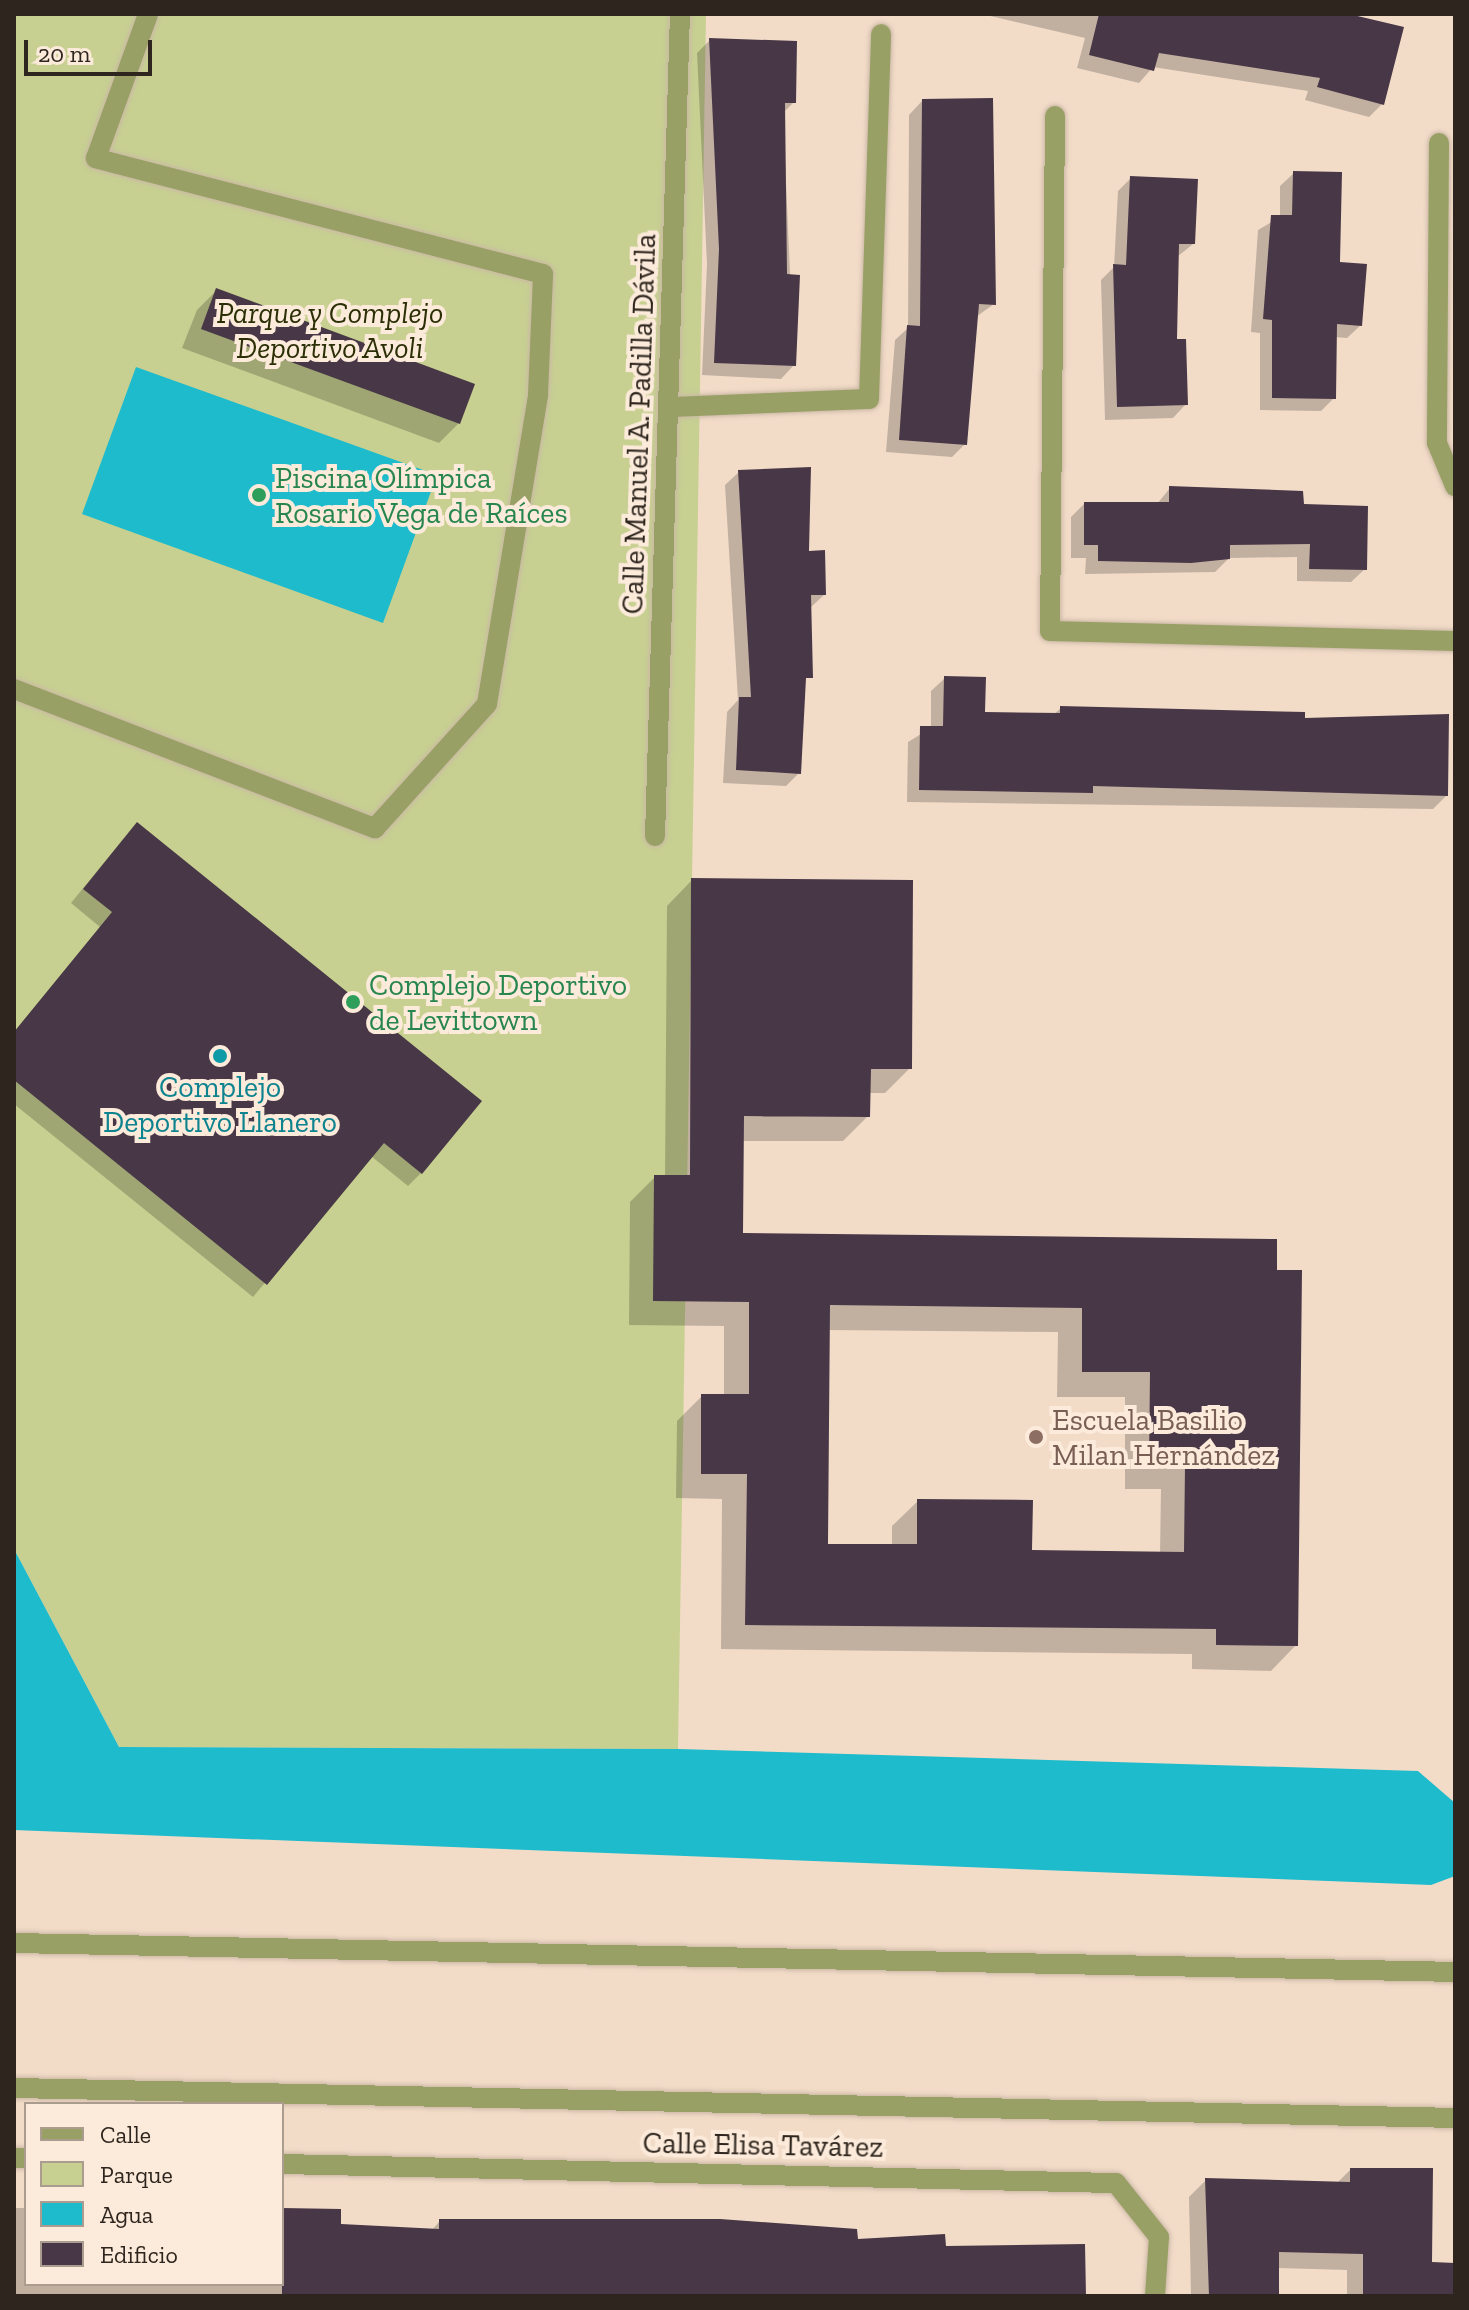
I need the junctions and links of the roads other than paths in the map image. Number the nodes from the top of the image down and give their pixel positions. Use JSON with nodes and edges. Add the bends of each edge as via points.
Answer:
{"nodes":[{"id":1,"x":148,"y":14,"type":"edge"},
{"id":2,"x":680,"y":14,"type":"edge"},
{"id":3,"x":881,"y":34,"type":"dead end"},
{"id":4,"x":1055,"y":116,"type":"dead end"},
{"id":5,"x":1439,"y":143,"type":"dead end"},
{"id":6,"x":670,"y":407,"type":"junction"},
{"id":7,"x":1455,"y":486,"type":"edge"},
{"id":8,"x":1455,"y":641,"type":"edge"},
{"id":9,"x":14,"y":689,"type":"edge"},
{"id":10,"x":655,"y":836,"type":"dead end"},
{"id":11,"x":14,"y":1943,"type":"edge"},
{"id":12,"x":1455,"y":1972,"type":"edge"},
{"id":13,"x":14,"y":2088,"type":"edge"},
{"id":14,"x":1455,"y":2118,"type":"edge"},
{"id":15,"x":284,"y":2164,"type":"edge"},
{"id":16,"x":1155,"y":2296,"type":"edge"}],
"edges":[{"from":1,"to":9,"type":"street","via":[[96,158],[543,274],[538,395],[487,704],[375,828]]},
{"from":2,"to":6,"type":"street","name":"Calle Manuel A. Padilla Dávila"},
{"from":3,"to":6,"type":"street","via":[[869,399]]},
{"from":4,"to":8,"type":"street","via":[[1050,631]]},
{"from":5,"to":7,"type":"street","via":[[1437,443]]},
{"from":6,"to":10,"type":"street","name":"Calle Manuel A. Padilla Dávila"},
{"from":11,"to":12,"type":"street"},
{"from":13,"to":14,"type":"street"},
{"from":15,"to":16,"type":"street","name":"Calle Elisa Tavárez","via":[[1116,2183],[1159,2237]]}]}
